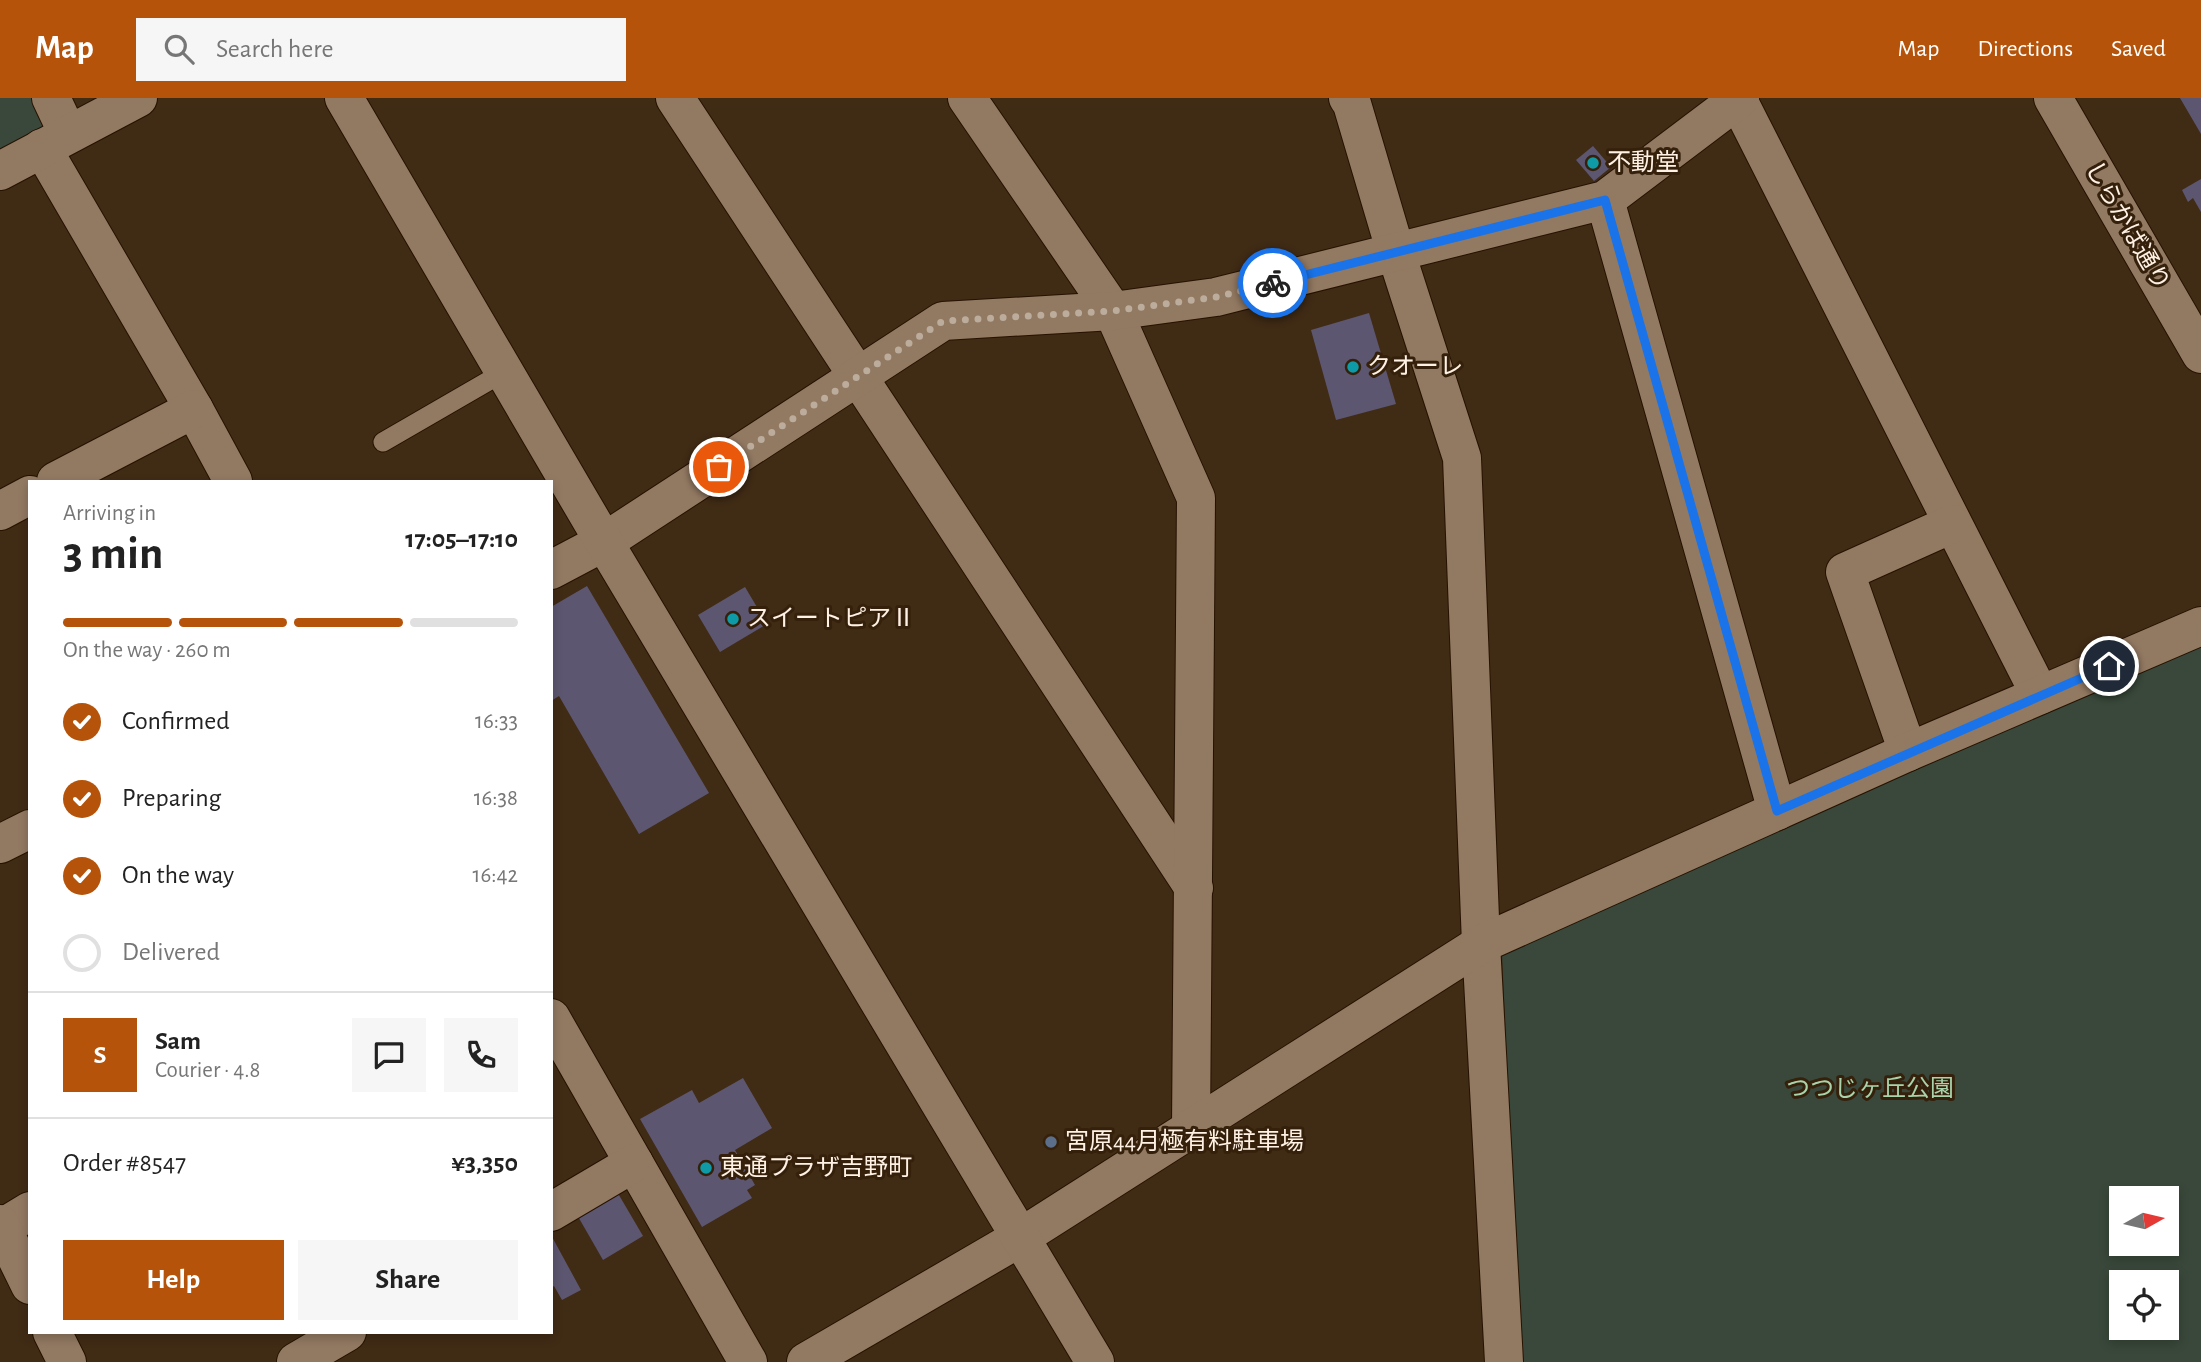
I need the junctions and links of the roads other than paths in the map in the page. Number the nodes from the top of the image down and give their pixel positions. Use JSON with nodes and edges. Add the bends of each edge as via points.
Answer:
{"nodes":[{"id":1,"x":51,"y":98,"type":"edge"},
{"id":2,"x":138,"y":98,"type":"edge"},
{"id":3,"x":344,"y":98,"type":"edge"},
{"id":4,"x":675,"y":98,"type":"edge"},
{"id":5,"x":967,"y":98,"type":"edge"},
{"id":6,"x":1349,"y":98,"type":"edge"},
{"id":7,"x":1739,"y":99,"type":"edge"},
{"id":8,"x":2060,"y":101,"type":"edge"},
{"id":9,"x":55,"y":141,"type":"junction"},
{"id":10,"x":0,"y":171,"type":"edge"},
{"id":11,"x":1605,"y":200,"type":"junction"},
{"id":12,"x":1396,"y":253,"type":"junction"},
{"id":13,"x":1113,"y":311,"type":"junction"},
{"id":14,"x":2198,"y":343,"type":"edge"},
{"id":15,"x":504,"y":372,"type":"junction"},
{"id":16,"x":857,"y":376,"type":"junction"},
{"id":17,"x":194,"y":409,"type":"junction"},
{"id":18,"x":383,"y":442,"type":"dead end"},
{"id":19,"x":58,"y":480,"type":"edge"},
{"id":20,"x":232,"y":480,"type":"edge"},
{"id":21,"x":28,"y":496,"type":"edge"},
{"id":22,"x":0,"y":511,"type":"edge"},
{"id":23,"x":1952,"y":523,"type":"junction"},
{"id":24,"x":604,"y":542,"type":"junction"},
{"id":25,"x":553,"y":569,"type":"edge"},
{"id":26,"x":2201,"y":626,"type":"edge"},
{"id":27,"x":2040,"y":695,"type":"junction"},
{"id":28,"x":1908,"y":752,"type":"junction"},
{"id":29,"x":1777,"y":811,"type":"junction"},
{"id":30,"x":28,"y":830,"type":"edge"},
{"id":31,"x":0,"y":844,"type":"edge"},
{"id":32,"x":1194,"y":888,"type":"junction"},
{"id":33,"x":1481,"y":944,"type":"junction"},
{"id":34,"x":553,"y":1021,"type":"edge"},
{"id":35,"x":1191,"y":1128,"type":"junction"},
{"id":36,"x":634,"y":1163,"type":"junction"},
{"id":37,"x":553,"y":1211,"type":"edge"},
{"id":38,"x":10,"y":1221,"type":"edge"},
{"id":39,"x":1021,"y":1237,"type":"junction"},
{"id":40,"x":28,"y":1279,"type":"edge"},
{"id":41,"x":53,"y":1334,"type":"edge"},
{"id":42,"x":344,"y":1334,"type":"edge"},
{"id":43,"x":67,"y":1362,"type":"edge"},
{"id":44,"x":296,"y":1362,"type":"edge"},
{"id":45,"x":748,"y":1362,"type":"edge"},
{"id":46,"x":806,"y":1362,"type":"edge"},
{"id":47,"x":1095,"y":1362,"type":"edge"},
{"id":48,"x":1504,"y":1362,"type":"edge"}],
"edges":[{"from":1,"to":9,"type":"street"},
{"from":2,"to":9,"type":"street"},
{"from":3,"to":15,"type":"street"},
{"from":4,"to":16,"type":"street"},
{"from":5,"to":13,"type":"street"},
{"from":6,"to":12,"type":"street"},
{"from":7,"to":11,"type":"street"},
{"from":7,"to":23,"type":"street"},
{"from":8,"to":14,"type":"street","name":"しらかば通り"},
{"from":9,"to":10,"type":"street"},
{"from":9,"to":17,"type":"street"},
{"from":11,"to":12,"type":"street"},
{"from":11,"to":29,"type":"street"},
{"from":12,"to":13,"type":"street","via":[[1216,297]]},
{"from":12,"to":33,"type":"street","via":[[1462,458]]},
{"from":13,"to":16,"type":"street","via":[[943,321]]},
{"from":13,"to":32,"type":"street","via":[[1196,498]]},
{"from":15,"to":18,"type":"lane"},
{"from":15,"to":24,"type":"street"},
{"from":16,"to":24,"type":"street"},
{"from":16,"to":32,"type":"street"},
{"from":17,"to":19,"type":"street"},
{"from":17,"to":20,"type":"street"},
{"from":21,"to":22,"type":"street"},
{"from":23,"to":27,"type":"street"},
{"from":23,"to":28,"type":"street","via":[[1845,572]]},
{"from":24,"to":25,"type":"street"},
{"from":24,"to":39,"type":"street"},
{"from":26,"to":27,"type":"street"},
{"from":27,"to":28,"type":"street"},
{"from":28,"to":29,"type":"street"},
{"from":29,"to":33,"type":"street"},
{"from":30,"to":31,"type":"street"},
{"from":32,"to":35,"type":"street"},
{"from":33,"to":35,"type":"street"},
{"from":33,"to":48,"type":"street"},
{"from":34,"to":36,"type":"street"},
{"from":35,"to":39,"type":"street"},
{"from":36,"to":37,"type":"street"},
{"from":36,"to":45,"type":"street"},
{"from":38,"to":40,"type":"street"},
{"from":39,"to":46,"type":"street"},
{"from":39,"to":47,"type":"street"},
{"from":41,"to":43,"type":"street"},
{"from":42,"to":44,"type":"street"}]}
